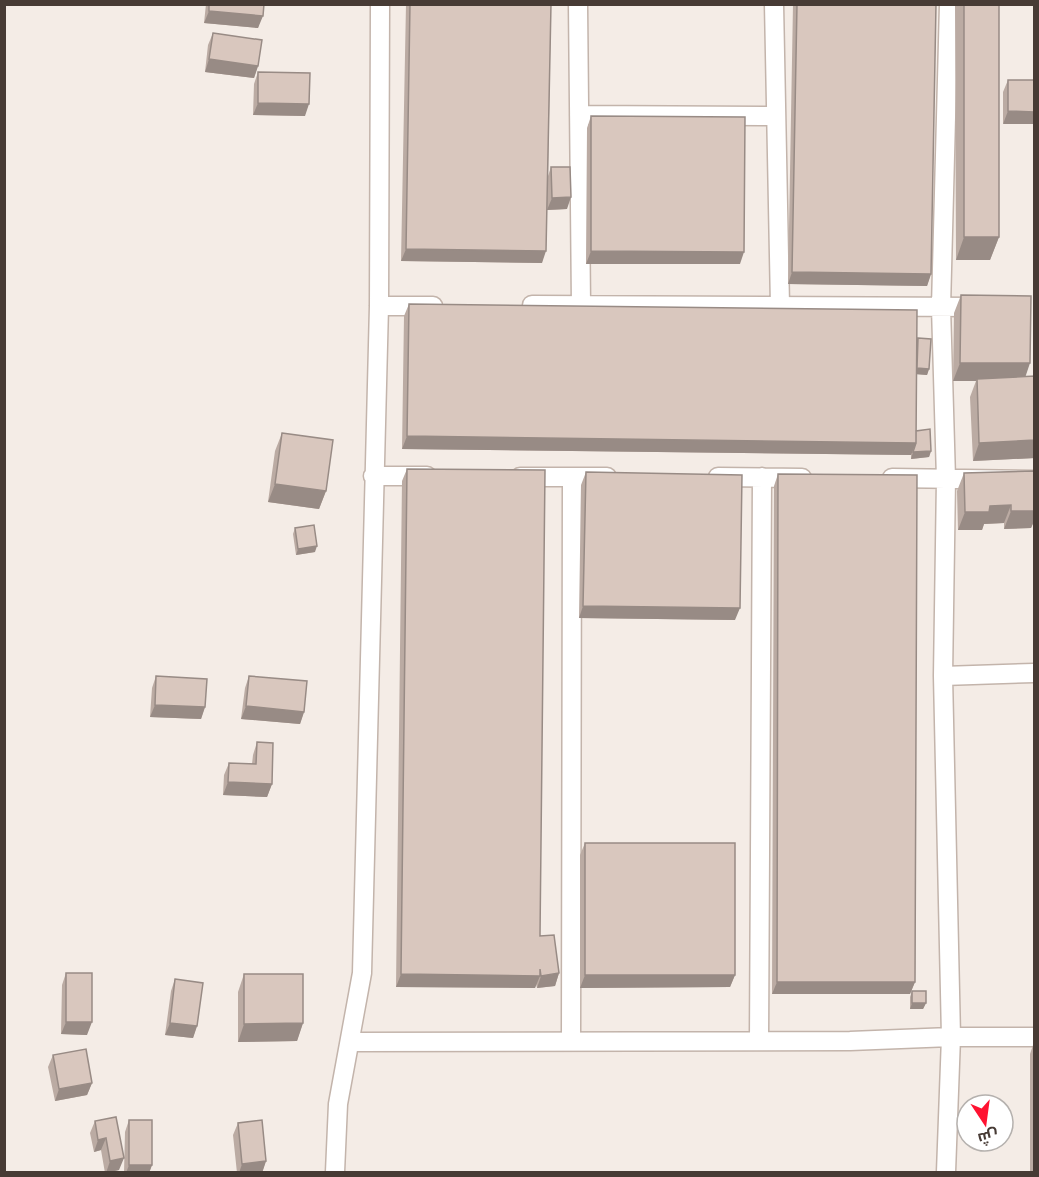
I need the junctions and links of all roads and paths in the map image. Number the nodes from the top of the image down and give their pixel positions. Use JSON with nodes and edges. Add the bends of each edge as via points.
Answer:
{"nodes":[{"id":1,"x":380,"y":4,"type":"edge"},
{"id":2,"x":578,"y":4,"type":"edge"},
{"id":3,"x":774,"y":4,"type":"edge"},
{"id":4,"x":949,"y":4,"type":"edge"},
{"id":5,"x":579,"y":115,"type":"junction"},
{"id":6,"x":776,"y":116,"type":"junction"},
{"id":7,"x":581,"y":305,"type":"junction"},
{"id":8,"x":379,"y":306,"type":"junction"},
{"id":9,"x":450,"y":306,"type":"edge"},
{"id":10,"x":510,"y":306,"type":"edge"},
{"id":11,"x":780,"y":306,"type":"junction"},
{"id":12,"x":941,"y":307,"type":"junction"},
{"id":13,"x":999,"y":307,"type":"edge"},
{"id":14,"x":373,"y":476,"type":"junction"},
{"id":15,"x":443,"y":476,"type":"edge"},
{"id":16,"x":502,"y":477,"type":"edge"},
{"id":17,"x":572,"y":477,"type":"junction"},
{"id":18,"x":620,"y":477,"type":"edge"},
{"id":19,"x":703,"y":477,"type":"edge"},
{"id":20,"x":762,"y":477,"type":"junction"},
{"id":21,"x":820,"y":478,"type":"edge"},
{"id":22,"x":877,"y":478,"type":"edge"},
{"id":23,"x":946,"y":479,"type":"junction"},
{"id":24,"x":1035,"y":480,"type":"edge"},
{"id":25,"x":1035,"y":673,"type":"edge"},
{"id":26,"x":943,"y":676,"type":"junction"},
{"id":27,"x":951,"y":1037,"type":"junction"},
{"id":28,"x":1035,"y":1037,"type":"edge"},
{"id":29,"x":571,"y":1041,"type":"junction"},
{"id":30,"x":759,"y":1041,"type":"junction"},
{"id":31,"x":351,"y":1042,"type":"junction"},
{"id":32,"x":335,"y":1173,"type":"edge"},
{"id":33,"x":946,"y":1173,"type":"edge"}],
"edges":[{"from":1,"to":8,"type":"street"},
{"from":2,"to":5,"type":"street"},
{"from":3,"to":6,"type":"street"},
{"from":4,"to":12,"type":"street"},
{"from":5,"to":6,"type":"street"},
{"from":5,"to":7,"type":"street"},
{"from":6,"to":11,"type":"street"},
{"from":7,"to":10,"type":"street"},
{"from":7,"to":11,"type":"street"},
{"from":8,"to":9,"type":"street"},
{"from":8,"to":14,"type":"street"},
{"from":11,"to":12,"type":"street"},
{"from":12,"to":13,"type":"street"},
{"from":12,"to":23,"type":"street"},
{"from":14,"to":15,"type":"street"},
{"from":14,"to":31,"type":"street","via":[[362,973]]},
{"from":16,"to":17,"type":"street"},
{"from":17,"to":18,"type":"street"},
{"from":17,"to":29,"type":"street"},
{"from":19,"to":20,"type":"street"},
{"from":20,"to":21,"type":"street"},
{"from":20,"to":30,"type":"street"},
{"from":22,"to":23,"type":"street"},
{"from":23,"to":24,"type":"street"},
{"from":23,"to":26,"type":"street"},
{"from":25,"to":26,"type":"street"},
{"from":26,"to":27,"type":"street"},
{"from":27,"to":28,"type":"street"},
{"from":27,"to":30,"type":"street"},
{"from":27,"to":33,"type":"street"},
{"from":29,"to":30,"type":"street"},
{"from":29,"to":31,"type":"street"},
{"from":31,"to":32,"type":"street","via":[[338,1104]]}]}
